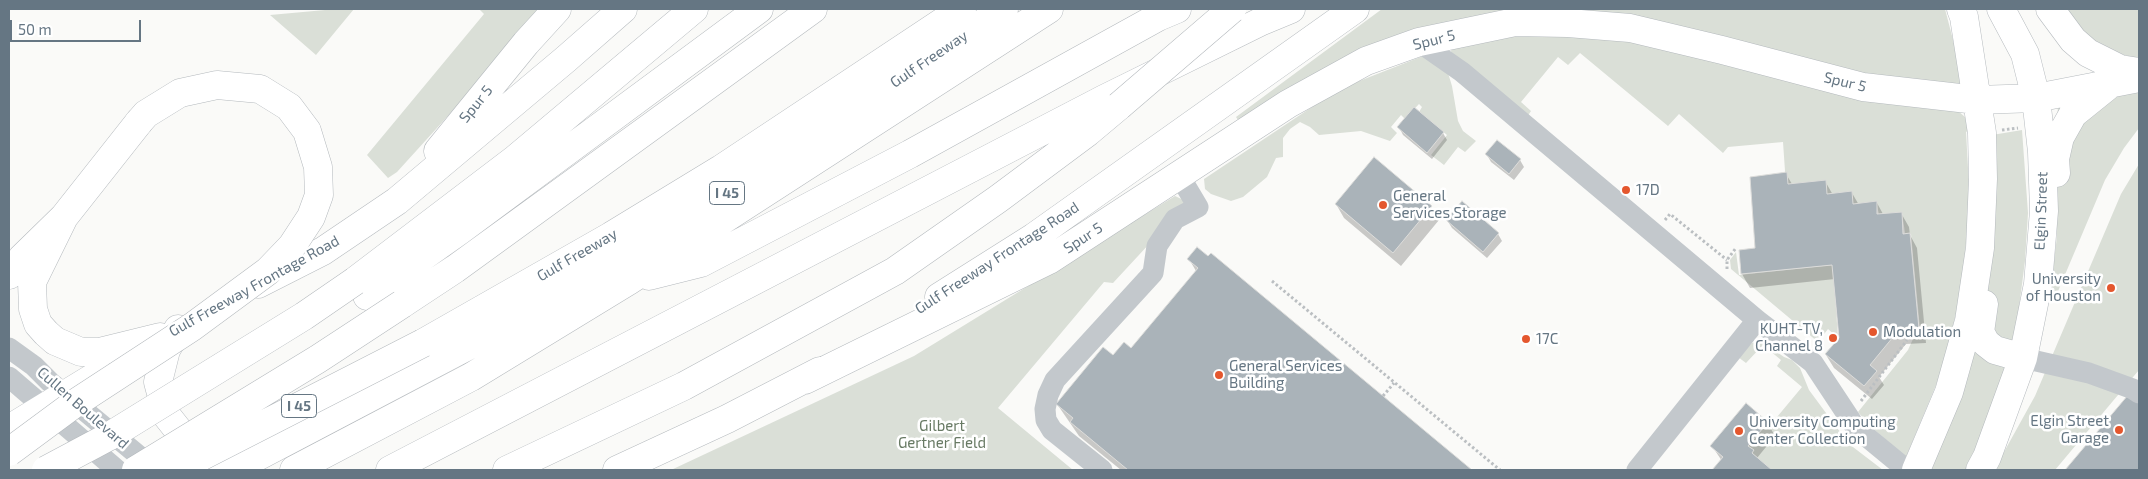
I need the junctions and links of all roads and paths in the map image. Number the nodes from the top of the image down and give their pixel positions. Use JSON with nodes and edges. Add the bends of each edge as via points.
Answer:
{"nodes":[{"id":1,"x":558,"y":9,"type":"edge"},
{"id":2,"x":623,"y":9,"type":"edge"},
{"id":3,"x":694,"y":9,"type":"edge"},
{"id":4,"x":759,"y":9,"type":"edge"},
{"id":5,"x":813,"y":9,"type":"edge"},
{"id":6,"x":962,"y":9,"type":"edge"},
{"id":7,"x":1004,"y":9,"type":"edge"},
{"id":8,"x":1176,"y":9,"type":"edge"},
{"id":9,"x":1232,"y":9,"type":"edge"},
{"id":10,"x":1291,"y":9,"type":"edge"},
{"id":11,"x":1355,"y":9,"type":"edge"},
{"id":12,"x":1961,"y":9,"type":"edge"},
{"id":13,"x":2001,"y":9,"type":"edge"},
{"id":14,"x":2050,"y":9,"type":"edge"},
{"id":15,"x":1038,"y":16,"type":"edge"},
{"id":16,"x":1419,"y":42,"type":"junction"},
{"id":17,"x":2139,"y":72,"type":"edge"},
{"id":18,"x":2139,"y":78,"type":"edge"},
{"id":19,"x":2112,"y":83,"type":"junction"},
{"id":20,"x":2036,"y":98,"type":"junction"},
{"id":21,"x":1977,"y":100,"type":"junction"},
{"id":22,"x":1179,"y":175,"type":"junction"},
{"id":23,"x":1983,"y":179,"type":"junction"},
{"id":24,"x":397,"y":200,"type":"junction"},
{"id":25,"x":64,"y":218,"type":"junction"},
{"id":26,"x":1655,"y":234,"type":"junction"},
{"id":27,"x":1727,"y":260,"type":"dead end"},
{"id":28,"x":9,"y":275,"type":"edge"},
{"id":29,"x":630,"y":280,"type":"junction"},
{"id":30,"x":1272,"y":281,"type":"dead end"},
{"id":31,"x":361,"y":288,"type":"junction"},
{"id":32,"x":2036,"y":294,"type":"junction"},
{"id":33,"x":1757,"y":320,"type":"junction"},
{"id":34,"x":170,"y":331,"type":"junction"},
{"id":35,"x":1907,"y":340,"type":"dead end"},
{"id":36,"x":9,"y":348,"type":"edge"},
{"id":37,"x":432,"y":351,"type":"junction"},
{"id":38,"x":2022,"y":358,"type":"junction"},
{"id":39,"x":9,"y":377,"type":"edge"},
{"id":40,"x":805,"y":380,"type":"junction"},
{"id":41,"x":1394,"y":382,"type":"junction"},
{"id":42,"x":2139,"y":393,"type":"edge"},
{"id":43,"x":1383,"y":396,"type":"dead end"},
{"id":44,"x":54,"y":400,"type":"junction"},
{"id":45,"x":1860,"y":402,"type":"dead end"},
{"id":46,"x":9,"y":429,"type":"edge"},
{"id":47,"x":9,"y":452,"type":"edge"},
{"id":48,"x":46,"y":470,"type":"edge"},
{"id":49,"x":117,"y":470,"type":"edge"},
{"id":50,"x":136,"y":470,"type":"edge"},
{"id":51,"x":156,"y":470,"type":"edge"},
{"id":52,"x":175,"y":470,"type":"edge"},
{"id":53,"x":216,"y":470,"type":"edge"},
{"id":54,"x":232,"y":470,"type":"edge"},
{"id":55,"x":294,"y":470,"type":"edge"},
{"id":56,"x":390,"y":470,"type":"edge"},
{"id":57,"x":507,"y":470,"type":"edge"},
{"id":58,"x":617,"y":470,"type":"edge"},
{"id":59,"x":1102,"y":470,"type":"edge"},
{"id":60,"x":1500,"y":470,"type":"edge"},
{"id":61,"x":1637,"y":470,"type":"edge"},
{"id":62,"x":1907,"y":470,"type":"edge"},
{"id":63,"x":1916,"y":470,"type":"edge"},
{"id":64,"x":1980,"y":470,"type":"edge"}],
"edges":[{"from":1,"to":24,"type":"main road","name":"Spur 5","via":[[526,43]]},
{"from":2,"to":24,"type":"main road","name":"Gulf Freeway Frontage Road"},
{"from":3,"to":31,"type":"main road"},
{"from":4,"to":31,"type":"main road","via":[[459,231]]},
{"from":5,"to":50,"type":"main road","bridge":true,"via":[[455,269],[318,359]]},
{"from":6,"to":37,"type":"main road","name":"Gulf Freeway","number":"I 45","via":[[721,169]]},
{"from":7,"to":37,"type":"main road","name":"Gulf Freeway","number":"I 45","via":[[753,176],[629,254]]},
{"from":8,"to":29,"type":"main road","via":[[701,263]]},
{"from":9,"to":57,"type":"main road","bridge":true,"via":[[1088,132],[895,271],[684,386]]},
{"from":10,"to":56,"type":"main road","via":[[1095,103]]},
{"from":11,"to":40,"type":"main road","name":"Gulf Freeway Frontage Road","via":[[1034,237]]},
{"from":12,"to":21,"type":"main road"},
{"from":13,"to":20,"type":"main road","name":"Elgin Street","via":[[2025,54]]},
{"from":14,"to":17,"type":"main road","via":[[2088,53],[2120,69]]},
{"from":15,"to":29,"type":"main road","name":"Gulf Freeway","number":"I 45"},
{"from":16,"to":21,"type":"main road","name":"Spur 5","via":[[1515,22],[1630,28],[1863,87]]},
{"from":16,"to":22,"type":"main road","name":"Spur 5","via":[[1366,61],[1288,104]]},
{"from":16,"to":26,"type":"street","via":[[1462,72]]},
{"from":18,"to":19,"type":"main road","name":"Spur 5"},
{"from":19,"to":20,"type":"main road","name":"Spur 5"},
{"from":19,"to":32,"type":"main road","via":[[2073,114],[2060,137],[2056,159],[2057,255]]},
{"from":20,"to":21,"type":"main road","name":"Spur 5"},
{"from":20,"to":32,"type":"main road","name":"Elgin Street","via":[[2044,211]]},
{"from":21,"to":23,"type":"main road"},
{"from":22,"to":40,"type":"main road","name":"Spur 5","via":[[1049,260]]},
{"from":22,"to":59,"type":"street","via":[[1198,208],[1175,219],[1157,246],[1153,273],[1056,380],[1048,395],[1046,420],[1052,430]]},
{"from":23,"to":38,"type":"main road","via":[[1994,236],[1980,332],[1995,350]]},
{"from":23,"to":63,"type":"main road","via":[[1980,248],[1969,321],[1949,392]]},
{"from":24,"to":34,"type":"main road","name":"Gulf Freeway Frontage Road","via":[[323,251]]},
{"from":25,"to":28,"type":"main road"},
{"from":25,"to":34,"type":"main road","via":[[32,282],[33,309],[46,334],[81,352],[99,352]]},
{"from":25,"to":47,"type":"main road","bridge":true,"via":[[146,114],[180,93],[217,86],[260,89],[289,106],[307,132],[318,167],[319,195],[311,217],[292,246],[268,271]]},
{"from":26,"to":27,"type":"path","via":[[1670,214]]},
{"from":26,"to":33,"type":"street"},
{"from":29,"to":55,"type":"main road","name":"Gulf Freeway","number":"I 45","via":[[471,377]]},
{"from":30,"to":41,"type":"path"},
{"from":31,"to":48,"type":"main road","bridge":true,"via":[[304,316],[108,437]]},
{"from":32,"to":38,"type":"main road","name":"Elgin Street"},
{"from":33,"to":61,"type":"street"},
{"from":33,"to":62,"type":"street","via":[[1813,363],[1856,428]]},
{"from":34,"to":44,"type":"main road","name":"Gulf Freeway Frontage Road"},
{"from":34,"to":53,"type":"main road","via":[[158,382],[168,416],[201,459]]},
{"from":35,"to":45,"type":"path"},
{"from":36,"to":44,"type":"street","name":"Cullen Boulevard","via":[[34,366]]},
{"from":37,"to":52,"type":"main road","name":"Gulf Freeway","number":"I 45","bridge":true},
{"from":37,"to":54,"type":"main road","name":"Gulf Freeway"},
{"from":38,"to":42,"type":"street","via":[[2089,373]]},
{"from":38,"to":64,"type":"main road","name":"Elgin Street"},
{"from":39,"to":44,"type":"street","name":"Cullen Boulevard"},
{"from":40,"to":58,"type":"main road","name":"Gulf Freeway Frontage Road"},
{"from":41,"to":43,"type":"path"},
{"from":41,"to":60,"type":"path"},
{"from":44,"to":46,"type":"main road","name":"Gulf Freeway Frontage Road"},
{"from":44,"to":49,"type":"street","name":"Cullen Boulevard"},
{"from":44,"to":51,"type":"street","name":"Cullen Boulevard"}]}
